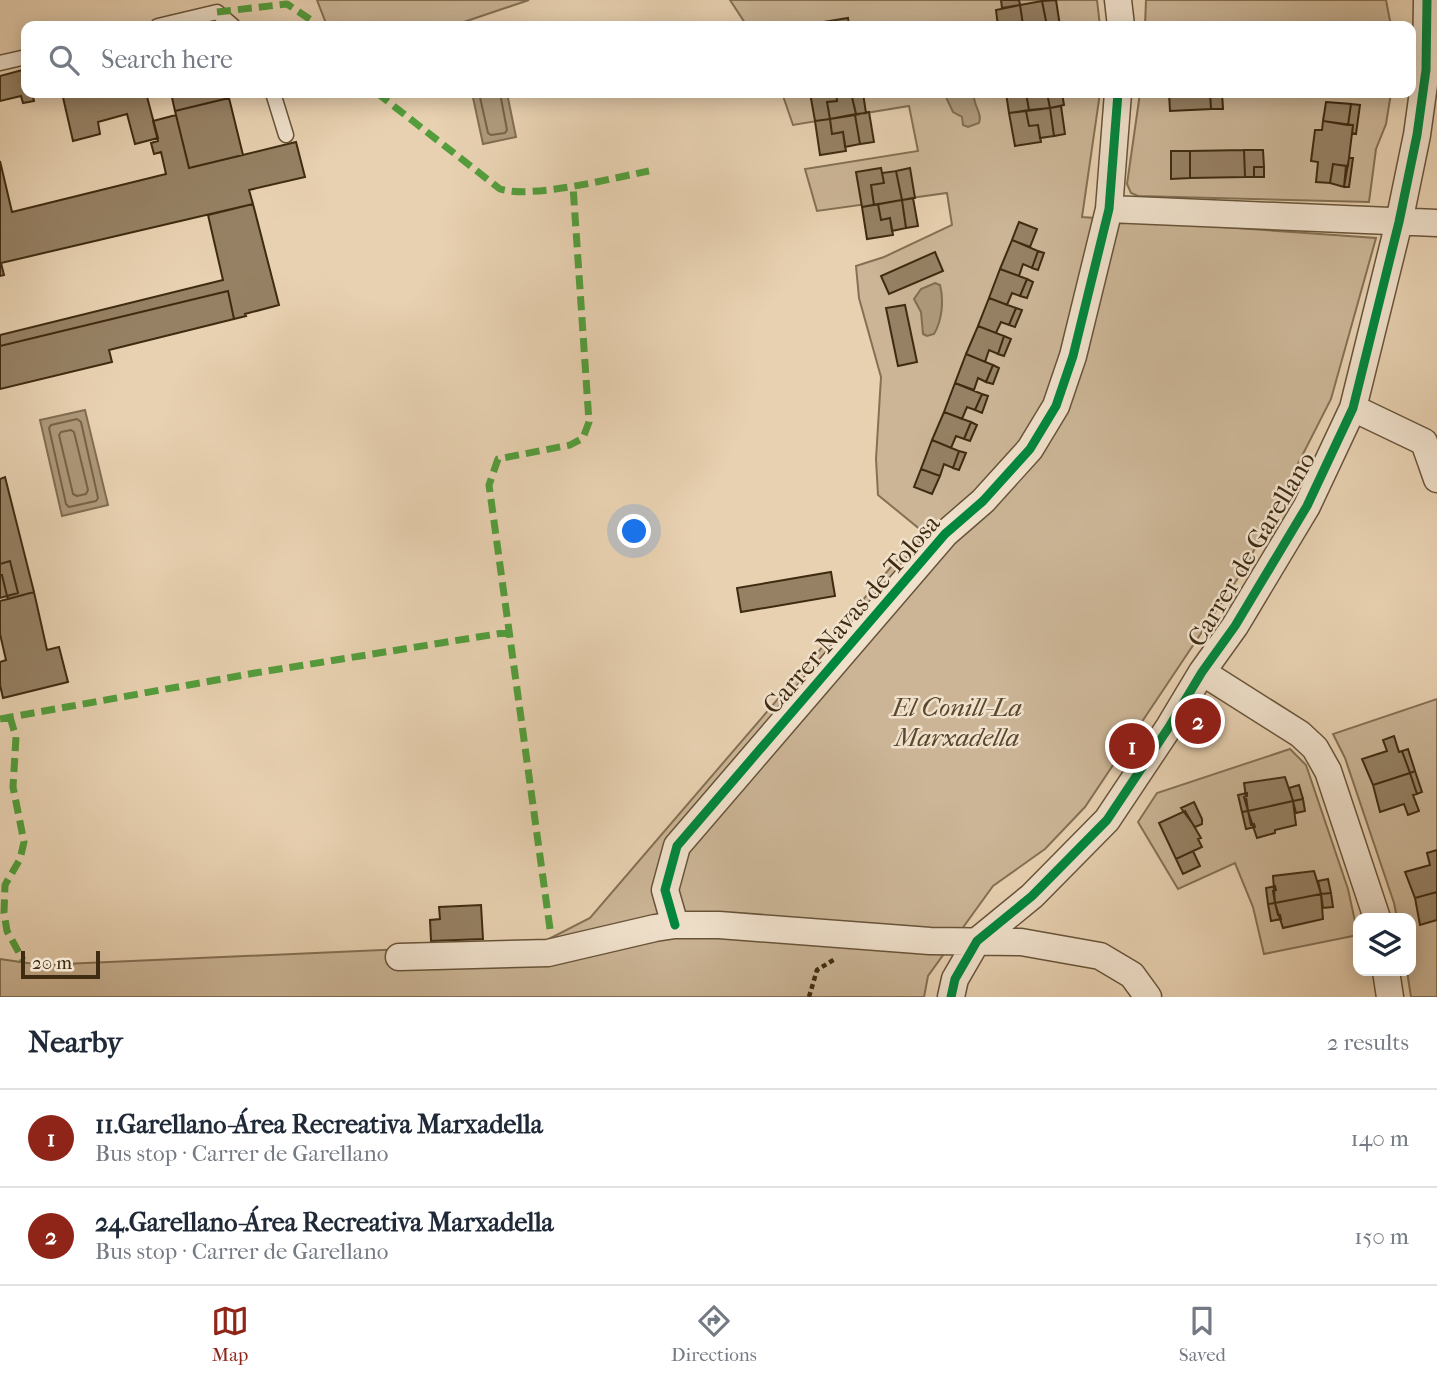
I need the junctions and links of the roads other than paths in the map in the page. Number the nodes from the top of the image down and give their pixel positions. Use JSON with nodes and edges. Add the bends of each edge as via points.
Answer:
{"nodes":[{"id":1,"x":1118,"y":0,"type":"edge"},
{"id":2,"x":1427,"y":0,"type":"edge"},
{"id":3,"x":179,"y":21,"type":"edge"},
{"id":4,"x":228,"y":21,"type":"edge"},
{"id":5,"x":1120,"y":21,"type":"edge"},
{"id":6,"x":21,"y":58,"type":"edge"},
{"id":7,"x":0,"y":63,"type":"edge"},
{"id":8,"x":275,"y":98,"type":"edge"},
{"id":9,"x":1118,"y":98,"type":"edge"},
{"id":10,"x":286,"y":135,"type":"dead end"},
{"id":11,"x":1109,"y":209,"type":"junction"},
{"id":12,"x":1399,"y":222,"type":"junction"},
{"id":13,"x":1437,"y":223,"type":"edge"},
{"id":14,"x":1353,"y":408,"type":"junction"},
{"id":15,"x":1437,"y":479,"type":"edge"},
{"id":16,"x":1202,"y":672,"type":"junction"},
{"id":17,"x":1375,"y":913,"type":"edge"},
{"id":18,"x":675,"y":925,"type":"junction"},
{"id":19,"x":977,"y":941,"type":"junction"},
{"id":20,"x":399,"y":957,"type":"dead end"},
{"id":21,"x":1387,"y":976,"type":"edge"},
{"id":22,"x":951,"y":997,"type":"edge"},
{"id":23,"x":1148,"y":997,"type":"edge"},
{"id":24,"x":1390,"y":997,"type":"edge"}],
"edges":[{"from":1,"to":5,"type":"street"},
{"from":2,"to":12,"type":"street","name":"Carrer de Garellano","via":[[1426,70]]},
{"from":3,"to":4,"type":"lane","via":[[218,12]]},
{"from":6,"to":7,"type":"lane"},
{"from":8,"to":10,"type":"lane"},
{"from":9,"to":11,"type":"street","name":"Carrer Navas de Tolosa"},
{"from":11,"to":12,"type":"street"},
{"from":11,"to":18,"type":"street","name":"Carrer Navas de Tolosa","via":[[1056,407],[1030,449],[983,501],[945,534],[677,846],[665,890]]},
{"from":12,"to":13,"type":"street"},
{"from":12,"to":14,"type":"street","name":"Carrer de Garellano"},
{"from":14,"to":15,"type":"street","via":[[1424,442]]},
{"from":14,"to":16,"type":"street","name":"Carrer de Garellano","via":[[1307,506]]},
{"from":16,"to":17,"type":"street","via":[[1315,748],[1328,771]]},
{"from":16,"to":19,"type":"street","name":"Carrer de Garellano","via":[[1107,820],[1032,896]]},
{"from":18,"to":19,"type":"street"},
{"from":18,"to":20,"type":"street","via":[[548,953]]},
{"from":19,"to":22,"type":"street","name":"Carrer de Garellano","via":[[955,979]]},
{"from":19,"to":23,"type":"street","via":[[1021,942],[1100,956],[1132,975]]},
{"from":21,"to":24,"type":"street"}]}
